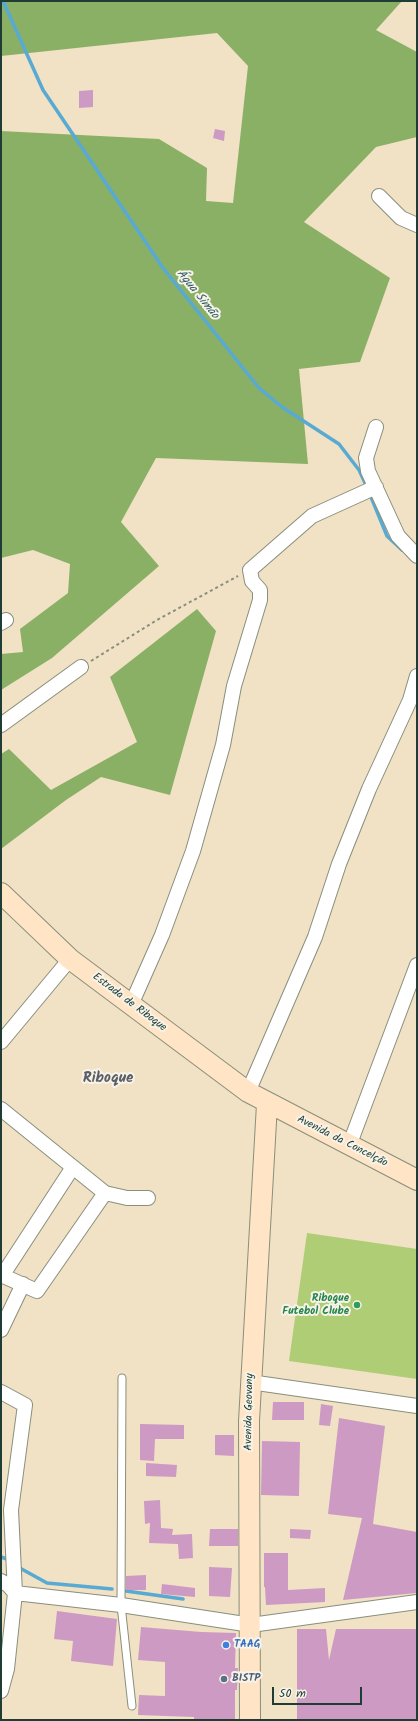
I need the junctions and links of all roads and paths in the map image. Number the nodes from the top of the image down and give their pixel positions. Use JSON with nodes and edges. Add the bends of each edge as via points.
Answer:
{"nodes":[{"id":1,"x":379,"y":196,"type":"dead end"},
{"id":2,"x":417,"y":225,"type":"edge"},
{"id":3,"x":376,"y":427,"type":"dead end"},
{"id":4,"x":376,"y":487,"type":"junction"},
{"id":5,"x":417,"y":556,"type":"edge"},
{"id":6,"x":250,"y":570,"type":"junction"},
{"id":7,"x":81,"y":667,"type":"joint"},
{"id":8,"x":417,"y":676,"type":"edge"},
{"id":9,"x":1,"y":725,"type":"edge"},
{"id":10,"x":1,"y":892,"type":"edge"},
{"id":11,"x":70,"y":959,"type":"junction"},
{"id":12,"x":417,"y":965,"type":"edge"},
{"id":13,"x":131,"y":1005,"type":"junction"},
{"id":14,"x":1,"y":1042,"type":"edge"},
{"id":15,"x":248,"y":1092,"type":"junction"},
{"id":16,"x":267,"y":1104,"type":"junction"},
{"id":17,"x":1,"y":1109,"type":"edge"},
{"id":18,"x":349,"y":1146,"type":"junction"},
{"id":19,"x":73,"y":1167,"type":"junction"},
{"id":20,"x":417,"y":1180,"type":"edge"},
{"id":21,"x":105,"y":1193,"type":"junction"},
{"id":22,"x":148,"y":1198,"type":"dead end"},
{"id":23,"x":2,"y":1275,"type":"edge"},
{"id":24,"x":23,"y":1284,"type":"junction"},
{"id":25,"x":1,"y":1330,"type":"edge"},
{"id":26,"x":122,"y":1378,"type":"dead end"},
{"id":27,"x":250,"y":1382,"type":"junction"},
{"id":28,"x":1,"y":1392,"type":"edge"},
{"id":29,"x":417,"y":1406,"type":"edge"},
{"id":30,"x":6,"y":1510,"type":"edge"},
{"id":31,"x":1,"y":1581,"type":"edge"},
{"id":32,"x":15,"y":1593,"type":"junction"},
{"id":33,"x":417,"y":1602,"type":"edge"},
{"id":34,"x":121,"y":1605,"type":"junction"},
{"id":35,"x":251,"y":1625,"type":"junction"},
{"id":36,"x":1,"y":1690,"type":"edge"},
{"id":37,"x":132,"y":1706,"type":"dead end"},
{"id":38,"x":250,"y":1720,"type":"edge"}],
"edges":[{"from":1,"to":2,"type":"street","via":[[401,218]]},
{"from":3,"to":4,"type":"street","via":[[366,458],[368,471]]},
{"from":4,"to":5,"type":"street","via":[[398,536]]},
{"from":4,"to":6,"type":"street","via":[[312,516]]},
{"from":6,"to":7,"type":"path","via":[[157,620]]},
{"from":6,"to":13,"type":"street","via":[[252,581],[260,590],[260,600],[234,686],[223,745],[193,851],[162,935]]},
{"from":7,"to":9,"type":"street"},
{"from":8,"to":15,"type":"street","via":[[410,700],[369,789],[339,864],[315,937]]},
{"from":10,"to":11,"type":"street","name":"Estrada de Riboque"},
{"from":11,"to":13,"type":"street","name":"Estrada de Riboque"},
{"from":11,"to":14,"type":"street"},
{"from":12,"to":18,"type":"street"},
{"from":13,"to":15,"type":"street","name":"Estrada de Riboque"},
{"from":15,"to":16,"type":"street","name":"Estrada de Riboque"},
{"from":16,"to":18,"type":"street","name":"Avenida da Concelção"},
{"from":16,"to":27,"type":"street","name":"Avenida Geovany"},
{"from":17,"to":19,"type":"street"},
{"from":18,"to":20,"type":"street","name":"Avenida da Concelção"},
{"from":19,"to":21,"type":"street"},
{"from":19,"to":23,"type":"street"},
{"from":21,"to":22,"type":"street","via":[[127,1198]]},
{"from":21,"to":24,"type":"street","via":[[37,1291]]},
{"from":23,"to":24,"type":"street"},
{"from":24,"to":25,"type":"street"},
{"from":26,"to":34,"type":"lane"},
{"from":27,"to":29,"type":"street"},
{"from":27,"to":35,"type":"street","name":"Avenida Geovany"},
{"from":28,"to":30,"type":"street","via":[[25,1405]]},
{"from":30,"to":32,"type":"street"},
{"from":31,"to":32,"type":"street"},
{"from":32,"to":34,"type":"street"},
{"from":32,"to":36,"type":"street","via":[[7,1668]]},
{"from":33,"to":35,"type":"street"},
{"from":34,"to":35,"type":"street"},
{"from":34,"to":37,"type":"lane"},
{"from":35,"to":38,"type":"street","name":"Avenida Geovany"}]}
